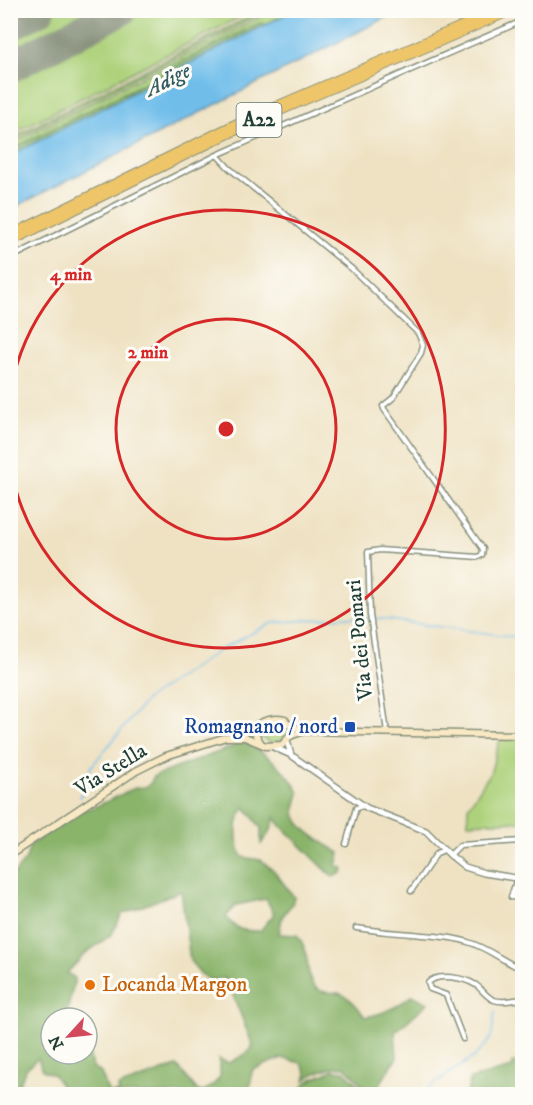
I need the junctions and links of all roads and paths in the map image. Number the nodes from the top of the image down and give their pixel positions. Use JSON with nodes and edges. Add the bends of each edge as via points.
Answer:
{"nodes":[{"id":1,"x":498,"y":10,"type":"edge"},
{"id":2,"x":513,"y":10,"type":"edge"},
{"id":3,"x":522,"y":21,"type":"edge"},
{"id":4,"x":217,"y":155,"type":"junction"},
{"id":5,"x":10,"y":235,"type":"edge"},
{"id":6,"x":10,"y":242,"type":"edge"},
{"id":7,"x":10,"y":258,"type":"edge"},
{"id":8,"x":288,"y":724,"type":"junction"},
{"id":9,"x":257,"y":725,"type":"junction"},
{"id":10,"x":304,"y":731,"type":"junction"},
{"id":11,"x":387,"y":732,"type":"junction"},
{"id":12,"x":522,"y":735,"type":"edge"},
{"id":13,"x":238,"y":736,"type":"junction"},
{"id":14,"x":288,"y":739,"type":"junction"},
{"id":15,"x":260,"y":742,"type":"junction"},
{"id":16,"x":271,"y":746,"type":"junction"},
{"id":17,"x":291,"y":755,"type":"junction"},
{"id":18,"x":363,"y":806,"type":"junction"},
{"id":19,"x":522,"y":841,"type":"edge"},
{"id":20,"x":346,"y":844,"type":"dead end"},
{"id":21,"x":445,"y":849,"type":"junction"},
{"id":22,"x":10,"y":855,"type":"edge"},
{"id":23,"x":450,"y":855,"type":"junction"},
{"id":24,"x":520,"y":879,"type":"edge"},
{"id":25,"x":411,"y":891,"type":"dead end"},
{"id":26,"x":522,"y":899,"type":"edge"},
{"id":27,"x":356,"y":928,"type":"dead end"},
{"id":28,"x":522,"y":969,"type":"edge"},
{"id":29,"x":522,"y":999,"type":"edge"},
{"id":30,"x":463,"y":1039,"type":"dead end"}],
"edges":[{"from":1,"to":5,"type":"highway","number":"A22","via":[[237,123]]},
{"from":2,"to":6,"type":"highway","number":"A22","via":[[241,128]]},
{"from":3,"to":4,"type":"street"},
{"from":4,"to":7,"type":"street"},
{"from":4,"to":11,"type":"street","name":"Via dei Pomari","via":[[352,269],[418,333],[423,345],[393,398],[383,406],[483,549],[478,557],[368,552],[370,615]]},
{"from":8,"to":9,"type":"main road","name":"Via dei Pomari","via":[[272,719]]},
{"from":8,"to":10,"type":"main road","name":"Via dei Pomari"},
{"from":8,"to":14,"type":"main road"},
{"from":9,"to":13,"type":"main road","name":"Via Stella"},
{"from":9,"to":15,"type":"main road"},
{"from":10,"to":11,"type":"main road","name":"Via dei Pomari"},
{"from":10,"to":14,"type":"main road","name":"Via dei Pomari"},
{"from":11,"to":12,"type":"main road","name":"Via dei Pomari"},
{"from":13,"to":15,"type":"main road","name":"Via Stella"},
{"from":13,"to":22,"type":"main road","name":"Via Stella","via":[[182,750],[136,771]]},
{"from":14,"to":16,"type":"main road","name":"Via dei Pomari","via":[[282,745]]},
{"from":14,"to":17,"type":"street"},
{"from":15,"to":16,"type":"main road"},
{"from":16,"to":17,"type":"street"},
{"from":17,"to":18,"type":"street"},
{"from":18,"to":20,"type":"street","via":[[356,808]]},
{"from":18,"to":21,"type":"street","via":[[426,831]]},
{"from":19,"to":23,"type":"street","via":[[460,845]]},
{"from":21,"to":23,"type":"street"},
{"from":21,"to":25,"type":"street","via":[[437,853]]},
{"from":23,"to":24,"type":"street","via":[[476,871]]},
{"from":24,"to":26,"type":"street","via":[[512,897]]},
{"from":27,"to":28,"type":"street","via":[[467,941]]},
{"from":29,"to":30,"type":"street","via":[[492,1000],[468,981],[438,976],[432,979],[428,983],[430,989],[446,995]]}]}
